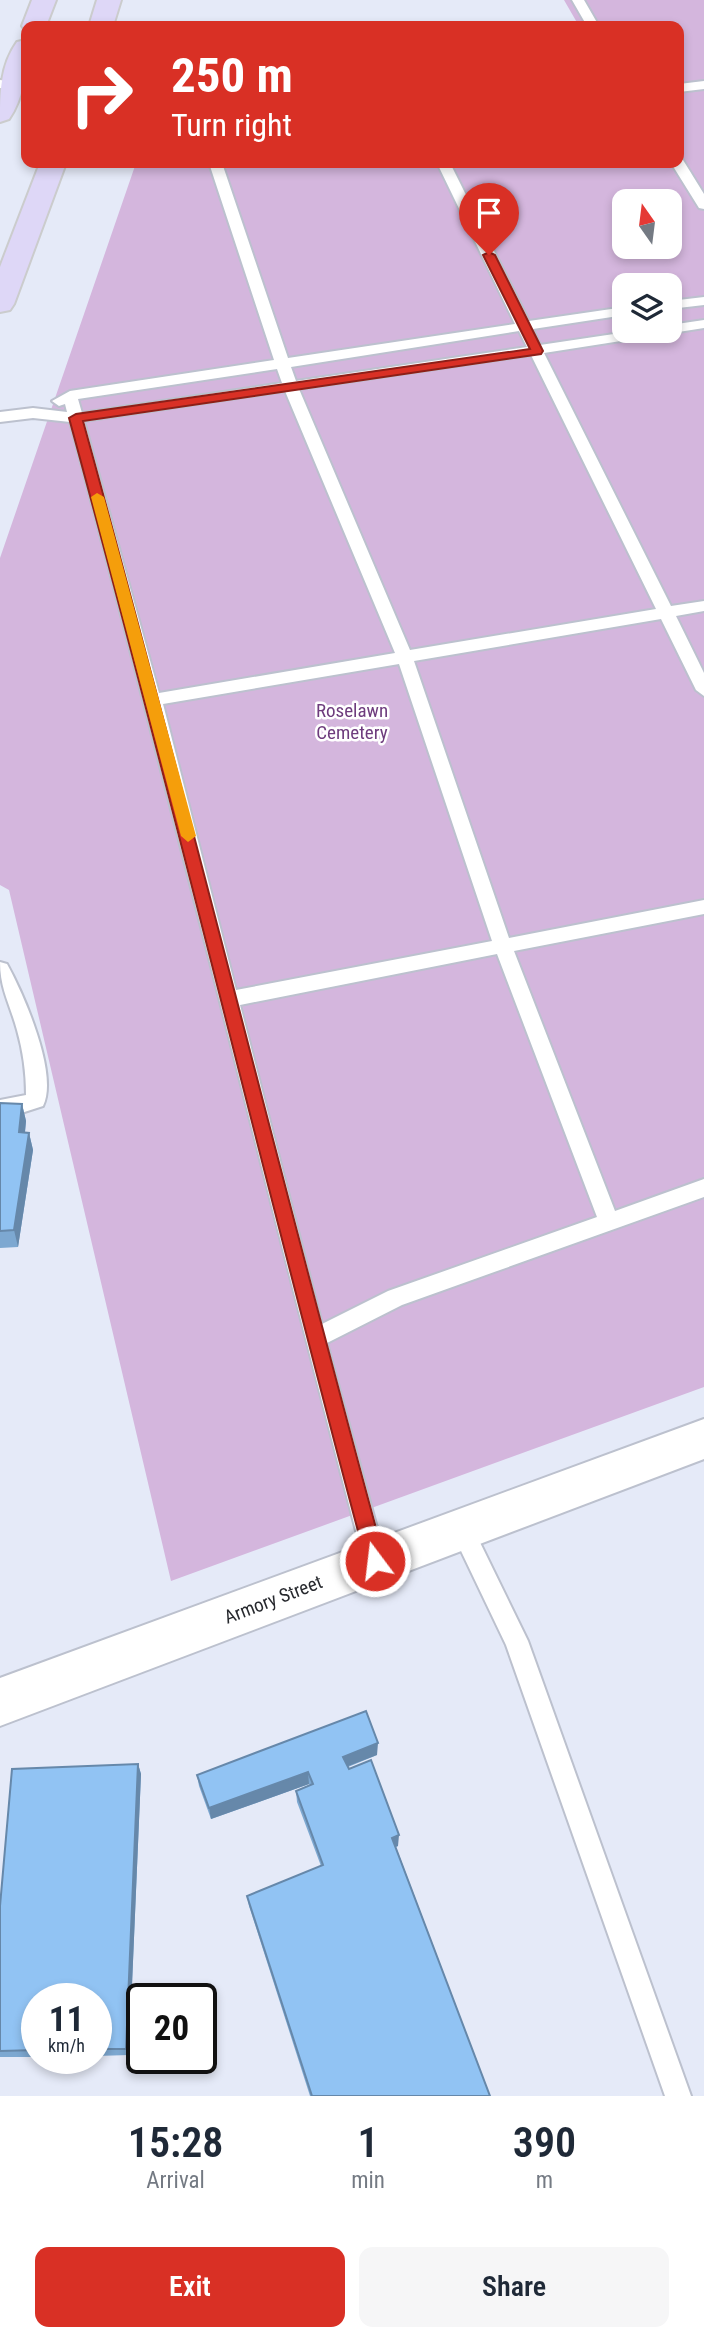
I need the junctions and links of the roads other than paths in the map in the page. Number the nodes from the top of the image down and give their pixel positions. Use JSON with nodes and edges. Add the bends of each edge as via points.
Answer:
{"nodes":[{"id":1,"x":44,"y":0,"type":"edge"},
{"id":2,"x":109,"y":0,"type":"edge"},
{"id":3,"x":578,"y":0,"type":"edge"},
{"id":4,"x":36,"y":21,"type":"edge"},
{"id":5,"x":103,"y":21,"type":"edge"},
{"id":6,"x":590,"y":21,"type":"edge"},
{"id":7,"x":21,"y":62,"type":"edge"},
{"id":8,"x":704,"y":85,"type":"edge"},
{"id":9,"x":13,"y":86,"type":"edge"},
{"id":10,"x":684,"y":87,"type":"edge"},
{"id":11,"x":0,"y":114,"type":"edge"},
{"id":12,"x":50,"y":168,"type":"edge"},
{"id":13,"x":217,"y":168,"type":"edge"},
{"id":14,"x":445,"y":168,"type":"edge"},
{"id":15,"x":681,"y":168,"type":"edge"},
{"id":16,"x":704,"y":205,"type":"edge"},
{"id":17,"x":704,"y":300,"type":"edge"},
{"id":18,"x":682,"y":303,"type":"edge"},
{"id":19,"x":0,"y":304,"type":"edge"},
{"id":20,"x":612,"y":313,"type":"edge"},
{"id":21,"x":523,"y":324,"type":"junction"},
{"id":22,"x":704,"y":324,"type":"edge"},
{"id":23,"x":682,"y":327,"type":"edge"},
{"id":24,"x":612,"y":339,"type":"edge"},
{"id":25,"x":537,"y":351,"type":"junction"},
{"id":26,"x":283,"y":362,"type":"junction"},
{"id":27,"x":290,"y":386,"type":"junction"},
{"id":28,"x":70,"y":396,"type":"junction"},
{"id":29,"x":33,"y":413,"type":"junction"},
{"id":30,"x":0,"y":417,"type":"edge"},
{"id":31,"x":76,"y":418,"type":"junction"},
{"id":32,"x":704,"y":606,"type":"edge"},
{"id":33,"x":665,"y":612,"type":"junction"},
{"id":34,"x":404,"y":655,"type":"junction"},
{"id":35,"x":704,"y":690,"type":"edge"},
{"id":36,"x":153,"y":700,"type":"junction"},
{"id":37,"x":704,"y":907,"type":"edge"},
{"id":38,"x":503,"y":946,"type":"junction"},
{"id":39,"x":0,"y":969,"type":"edge"},
{"id":40,"x":230,"y":999,"type":"junction"},
{"id":41,"x":0,"y":1108,"type":"edge"},
{"id":42,"x":704,"y":1188,"type":"edge"},
{"id":43,"x":609,"y":1222,"type":"junction"},
{"id":44,"x":315,"y":1338,"type":"junction"},
{"id":45,"x":704,"y":1439,"type":"edge"},
{"id":46,"x":462,"y":1530,"type":"junction"},
{"id":47,"x":375,"y":1561,"type":"junction"},
{"id":48,"x":0,"y":1702,"type":"edge"},
{"id":49,"x":678,"y":2096,"type":"edge"}],
"edges":[{"from":1,"to":4,"type":"main road"},
{"from":2,"to":5,"type":"main road"},
{"from":3,"to":6,"type":"lane"},
{"from":7,"to":9,"type":"main road"},
{"from":8,"to":10,"type":"lane"},
{"from":9,"to":11,"type":"main road"},
{"from":12,"to":19,"type":"main road"},
{"from":13,"to":26,"type":"lane"},
{"from":14,"to":21,"type":"lane"},
{"from":15,"to":16,"type":"lane"},
{"from":17,"to":18,"type":"lane"},
{"from":20,"to":21,"type":"lane"},
{"from":21,"to":25,"type":"lane"},
{"from":21,"to":26,"type":"lane"},
{"from":22,"to":23,"type":"lane"},
{"from":24,"to":25,"type":"lane"},
{"from":25,"to":27,"type":"lane"},
{"from":25,"to":33,"type":"lane"},
{"from":26,"to":27,"type":"lane"},
{"from":26,"to":28,"type":"lane"},
{"from":27,"to":31,"type":"lane"},
{"from":27,"to":34,"type":"lane"},
{"from":28,"to":29,"type":"lane"},
{"from":28,"to":31,"type":"lane"},
{"from":29,"to":30,"type":"lane"},
{"from":29,"to":31,"type":"lane"},
{"from":31,"to":36,"type":"lane"},
{"from":32,"to":33,"type":"lane"},
{"from":33,"to":34,"type":"lane"},
{"from":33,"to":35,"type":"lane"},
{"from":34,"to":36,"type":"lane"},
{"from":34,"to":38,"type":"lane"},
{"from":36,"to":40,"type":"lane"},
{"from":37,"to":38,"type":"lane"},
{"from":38,"to":40,"type":"lane"},
{"from":38,"to":43,"type":"lane"},
{"from":39,"to":41,"type":"lane","via":[[20,1008],[37,1071],[36,1101]]},
{"from":40,"to":44,"type":"lane"},
{"from":42,"to":43,"type":"lane"},
{"from":43,"to":44,"type":"lane","via":[[396,1298]]},
{"from":44,"to":47,"type":"lane"},
{"from":45,"to":46,"type":"street","name":"Armory Street"},
{"from":46,"to":47,"type":"street","name":"Armory Street"},
{"from":46,"to":49,"type":"lane","via":[[516,1641]]},
{"from":47,"to":48,"type":"street","name":"Armory Street"}]}
